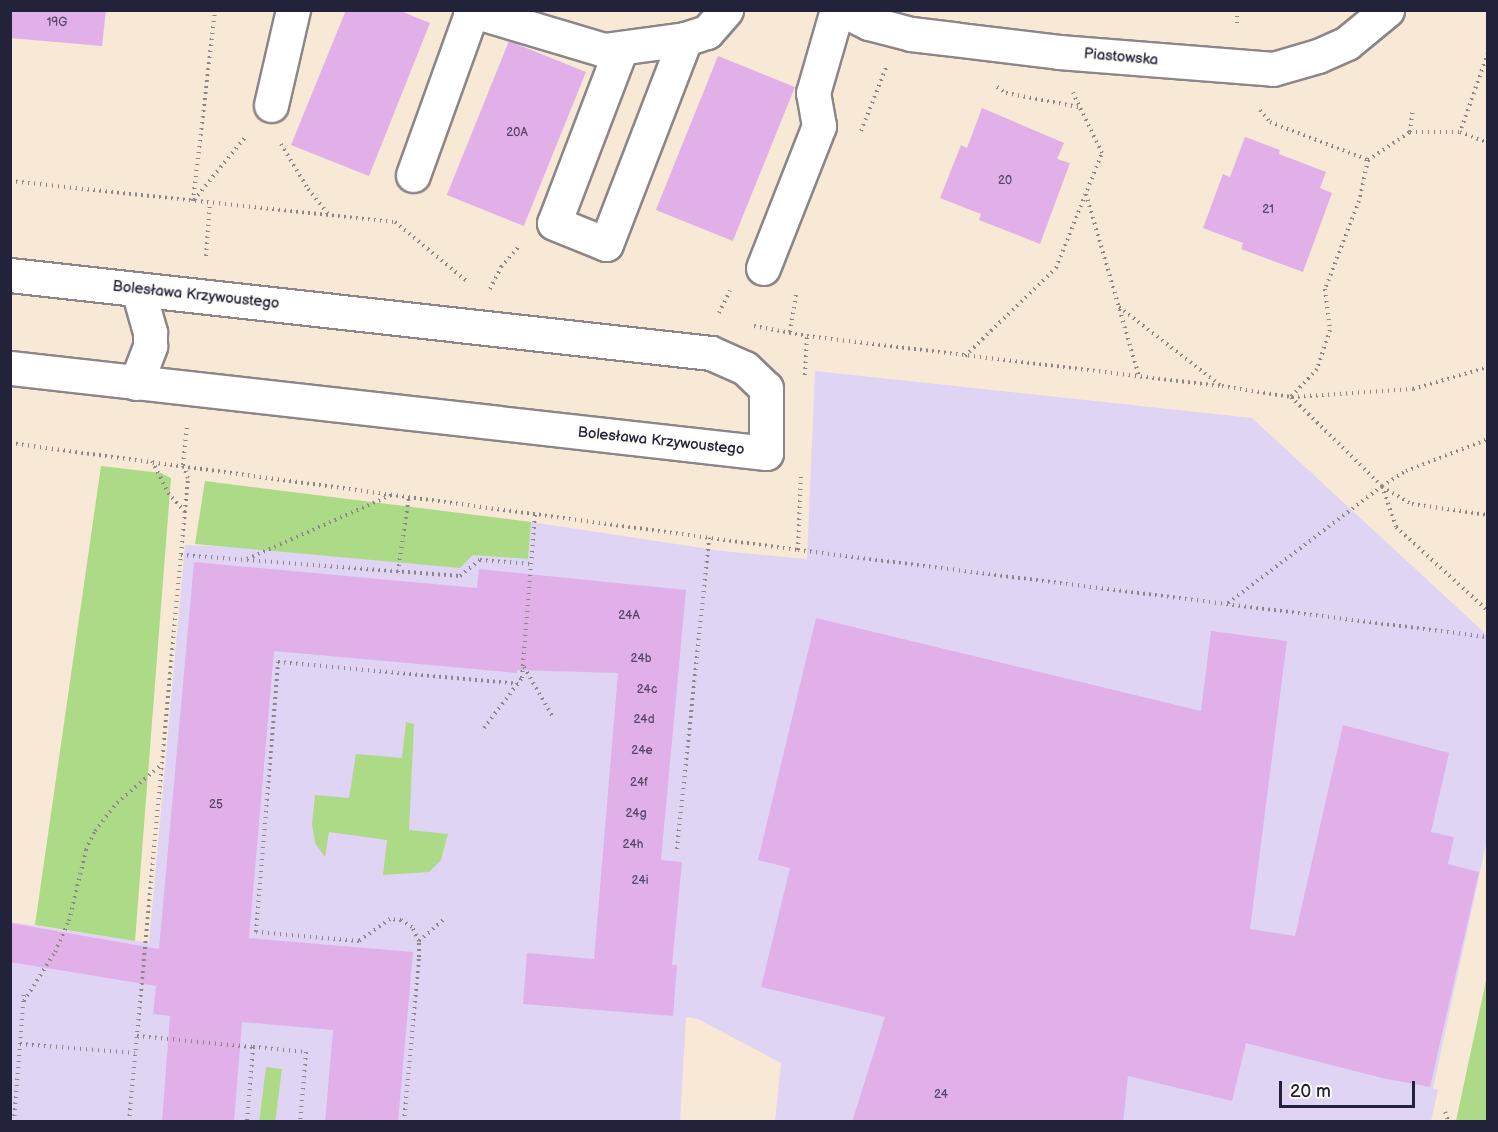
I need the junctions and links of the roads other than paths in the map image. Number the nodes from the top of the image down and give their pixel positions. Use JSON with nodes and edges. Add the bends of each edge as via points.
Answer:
{"nodes":[{"id":1,"x":293,"y":10,"type":"edge"},
{"id":2,"x":726,"y":10,"type":"edge"},
{"id":3,"x":837,"y":10,"type":"edge"},
{"id":4,"x":843,"y":10,"type":"edge"},
{"id":5,"x":1387,"y":10,"type":"edge"},
{"id":6,"x":471,"y":11,"type":"edge"},
{"id":7,"x":685,"y":39,"type":"junction"},
{"id":8,"x":621,"y":48,"type":"junction"},
{"id":9,"x":261,"y":117,"type":"road end"},
{"id":10,"x":413,"y":175,"type":"dead end"},
{"id":11,"x":763,"y":268,"type":"dead end"},
{"id":12,"x":10,"y":275,"type":"edge"},
{"id":13,"x":138,"y":290,"type":"junction"},
{"id":14,"x":10,"y":368,"type":"edge"},
{"id":15,"x":136,"y":383,"type":"junction"}],
"edges":[{"from":1,"to":9,"type":"street"},
{"from":2,"to":7,"type":"street","via":[[707,32]]},
{"from":3,"to":11,"type":"street","via":[[813,93],[819,126]]},
{"from":4,"to":5,"type":"street","name":"Piastowska","via":[[869,23],[911,34],[1059,52],[1273,69],[1347,43]]},
{"from":6,"to":8,"type":"street","via":[[604,50]]},
{"from":6,"to":10,"type":"street"},
{"from":7,"to":8,"type":"street"},
{"from":7,"to":8,"type":"street","via":[[606,244],[554,223]]},
{"from":12,"to":13,"type":"street","name":"Bolesława Krzywoustego"},
{"from":13,"to":15,"type":"street","via":[[150,346]]},
{"from":13,"to":15,"type":"street","name":"Bolesława Krzywoustego","via":[[711,353],[745,368],[766,388],[766,453]]},
{"from":14,"to":15,"type":"street","name":"Bolesława Krzywoustego"}]}
